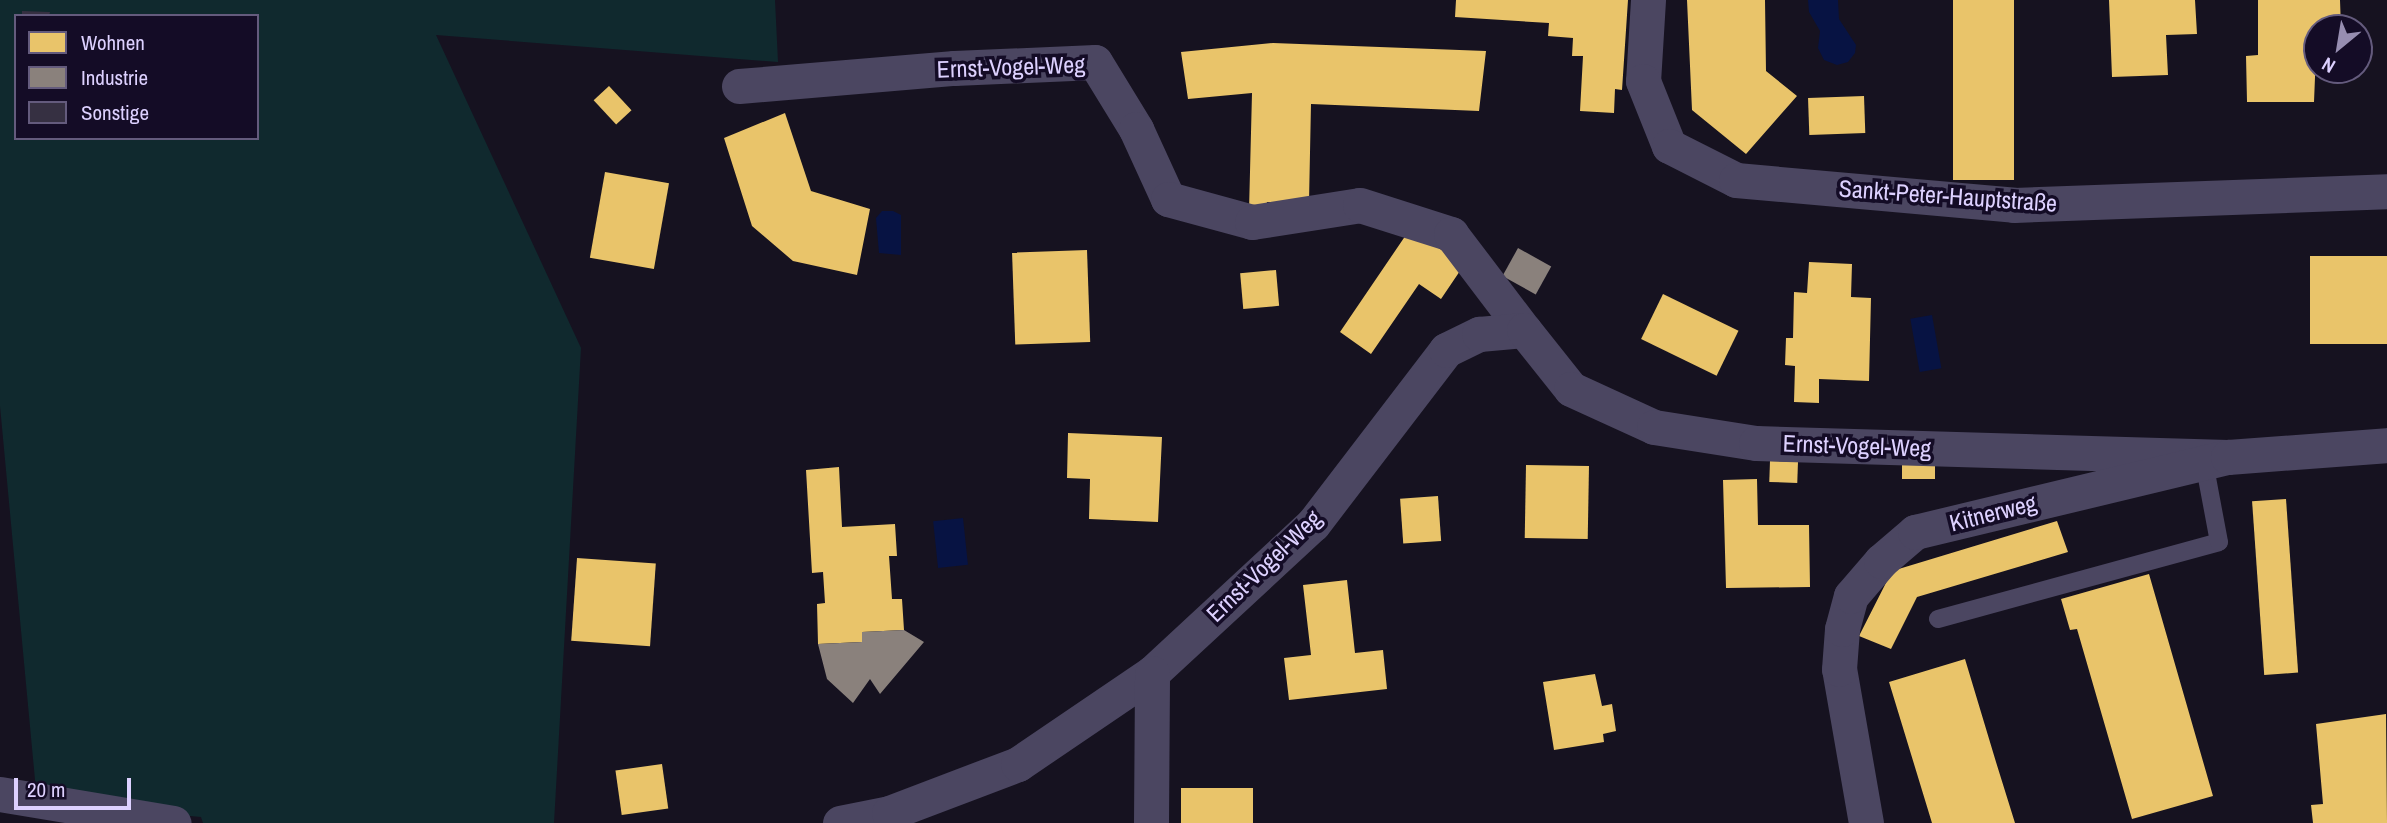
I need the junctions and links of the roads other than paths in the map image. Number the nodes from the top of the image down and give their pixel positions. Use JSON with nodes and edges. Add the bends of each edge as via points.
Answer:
{"nodes":[{"id":1,"x":1648,"y":0,"type":"edge"},
{"id":2,"x":739,"y":86,"type":"dead end"},
{"id":3,"x":2387,"y":191,"type":"edge"},
{"id":4,"x":1524,"y":330,"type":"junction"},
{"id":5,"x":2387,"y":445,"type":"edge"},
{"id":6,"x":2216,"y":459,"type":"junction"},
{"id":7,"x":1938,"y":619,"type":"dead end"},
{"id":8,"x":1152,"y":673,"type":"junction"},
{"id":9,"x":0,"y":794,"type":"edge"},
{"id":10,"x":174,"y":823,"type":"edge"},
{"id":11,"x":840,"y":823,"type":"edge"},
{"id":12,"x":1151,"y":823,"type":"edge"},
{"id":13,"x":1866,"y":823,"type":"edge"}],
"edges":[{"from":1,"to":3,"type":"street","name":"Sankt-Peter-Hauptstraße","via":[[1643,80],[1669,146],[1736,180],[2014,205]]},
{"from":2,"to":4,"type":"street","name":"Ernst-Vogel-Weg","via":[[1095,61],[1136,130],[1168,200],[1252,222],[1360,205],[1451,234]]},
{"from":4,"to":6,"type":"street","name":"Ernst-Vogel-Weg","via":[[1571,389],[1654,427],[1756,443]]},
{"from":4,"to":8,"type":"street","name":"Ernst-Vogel-Weg","via":[[1479,334],[1446,350],[1313,524]]},
{"from":5,"to":6,"type":"street","name":"Kitnerweg"},
{"from":6,"to":7,"type":"lane","via":[[2219,542]]},
{"from":6,"to":13,"type":"street","name":"Kitnerweg","via":[[1915,532],[1881,561],[1851,596],[1839,668]]},
{"from":8,"to":11,"type":"street","name":"Ernst-Vogel-Weg","via":[[1018,764],[889,813]]},
{"from":8,"to":12,"type":"street"},
{"from":9,"to":10,"type":"street"}]}
